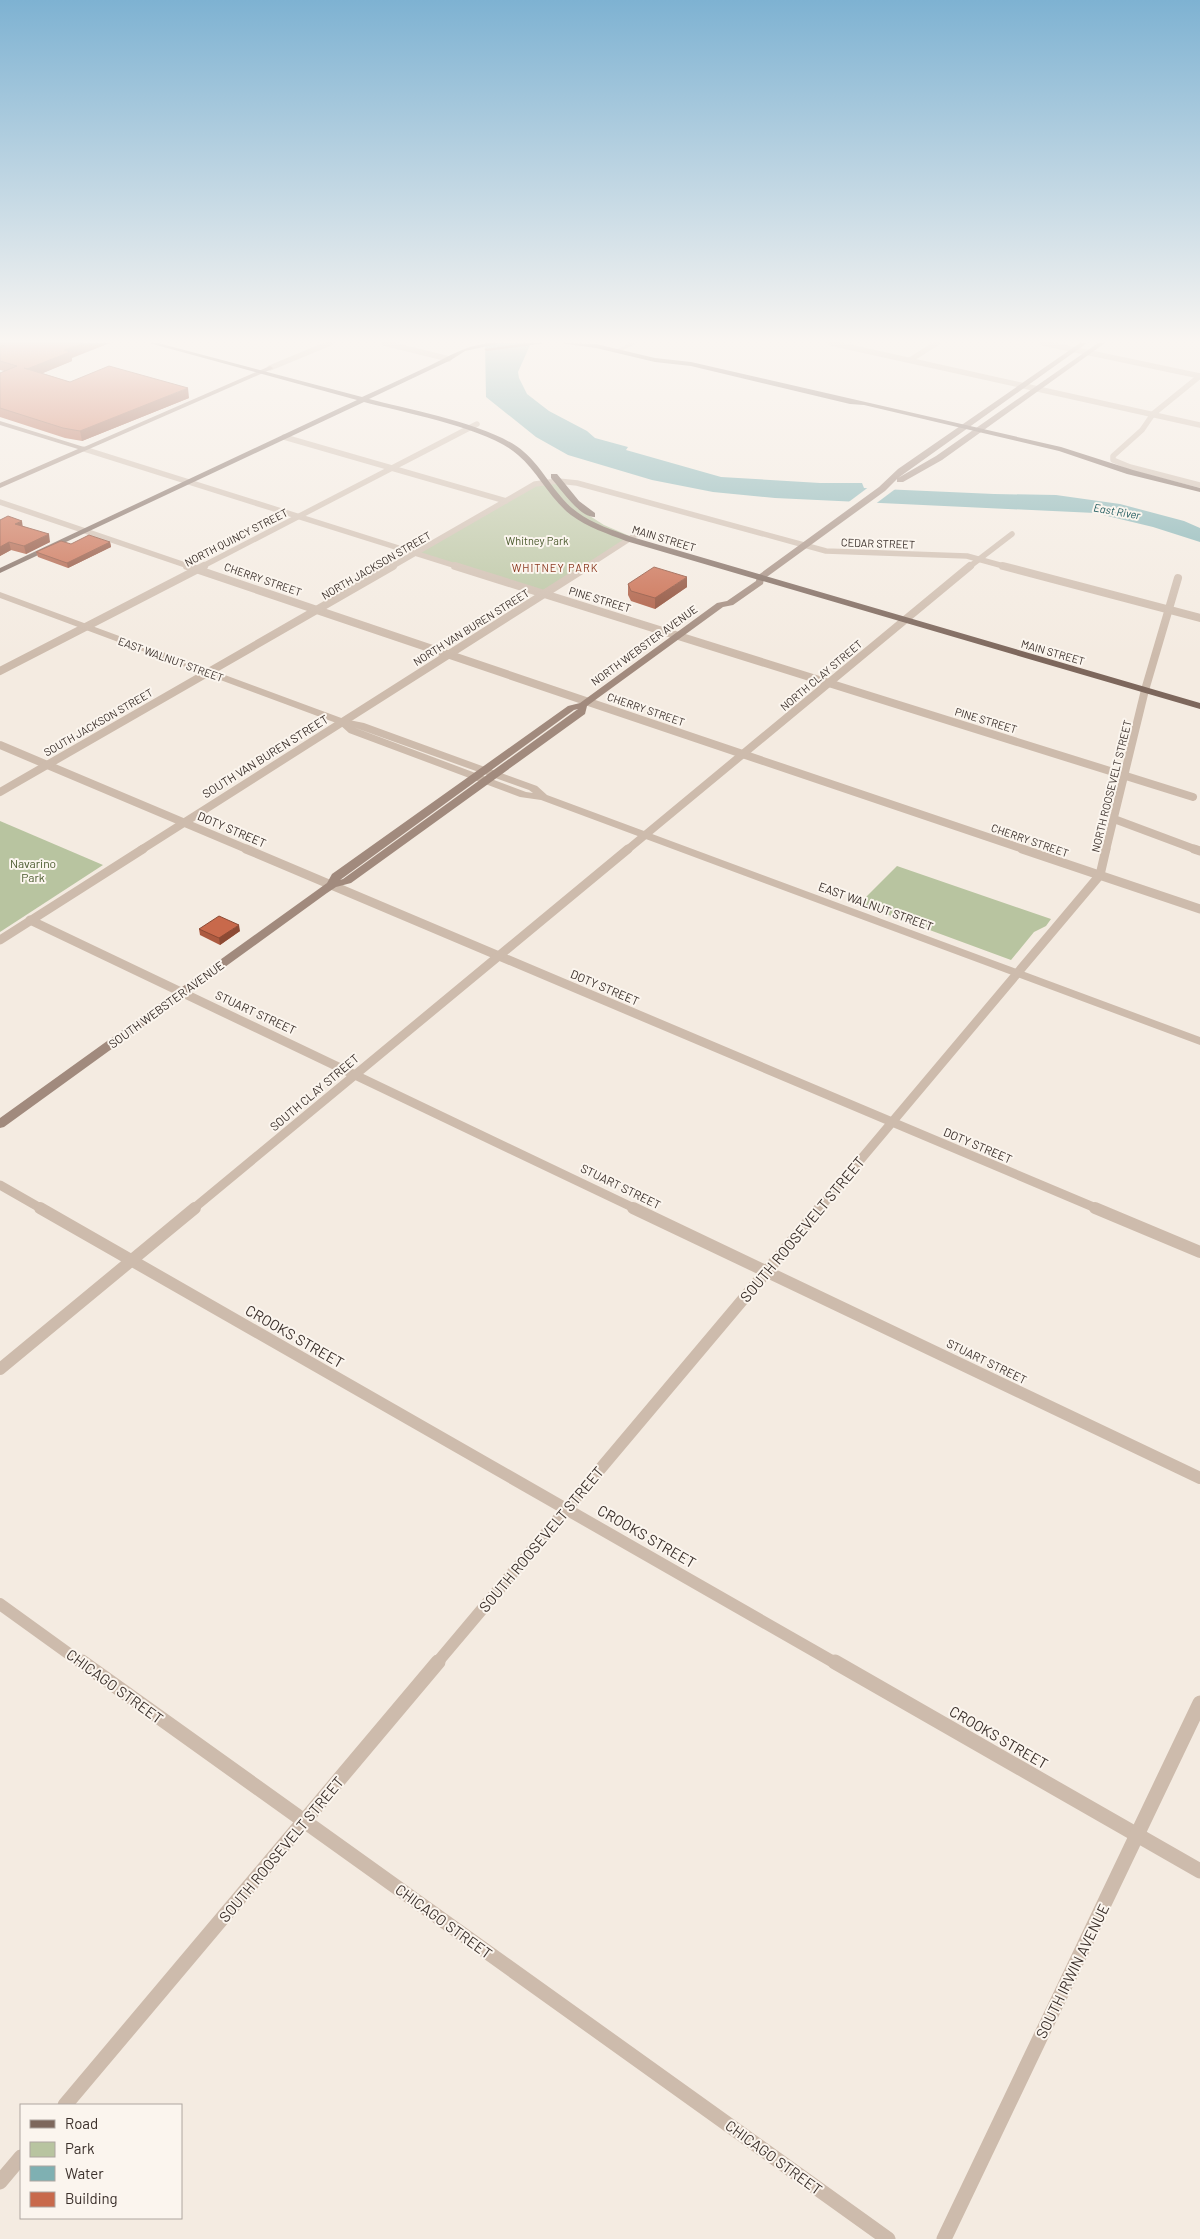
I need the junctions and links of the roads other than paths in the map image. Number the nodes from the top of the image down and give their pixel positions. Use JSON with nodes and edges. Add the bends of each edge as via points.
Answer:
{"nodes":[{"id":1,"x":76,"y":447,"type":"edge"},
{"id":2,"x":90,"y":447,"type":"edge"},
{"id":3,"x":262,"y":447,"type":"edge"},
{"id":4,"x":321,"y":447,"type":"edge"},
{"id":5,"x":431,"y":447,"type":"edge"},
{"id":6,"x":514,"y":447,"type":"edge"},
{"id":7,"x":524,"y":447,"type":"edge"},
{"id":8,"x":934,"y":447,"type":"edge"},
{"id":9,"x":952,"y":447,"type":"edge"},
{"id":10,"x":1035,"y":447,"type":"edge"},
{"id":11,"x":1058,"y":447,"type":"edge"},
{"id":12,"x":1122,"y":447,"type":"edge"},
{"id":13,"x":84,"y":450,"type":"junction"},
{"id":14,"x":532,"y":453,"type":"dead end"},
{"id":15,"x":392,"y":468,"type":"junction"},
{"id":16,"x":548,"y":468,"type":"dead end"},
{"id":17,"x":554,"y":481,"type":"junction"},
{"id":18,"x":188,"y":482,"type":"junction"},
{"id":19,"x":1200,"y":485,"type":"edge"},
{"id":20,"x":0,"y":486,"type":"edge"},
{"id":21,"x":884,"y":487,"type":"junction"},
{"id":22,"x":1200,"y":490,"type":"edge"},
{"id":23,"x":1200,"y":494,"type":"edge"},
{"id":24,"x":506,"y":501,"type":"junction"},
{"id":25,"x":0,"y":502,"type":"edge"},
{"id":26,"x":298,"y":517,"type":"junction"},
{"id":27,"x":85,"y":531,"type":"junction"},
{"id":28,"x":637,"y":534,"type":"junction"},
{"id":29,"x":1012,"y":534,"type":"dead end"},
{"id":30,"x":629,"y":539,"type":"junction"},
{"id":31,"x":805,"y":546,"type":"junction"},
{"id":32,"x":417,"y":554,"type":"junction"},
{"id":33,"x":978,"y":559,"type":"junction"},
{"id":34,"x":197,"y":569,"type":"junction"},
{"id":35,"x":0,"y":571,"type":"edge"},
{"id":36,"x":764,"y":576,"type":"junction"},
{"id":37,"x":1178,"y":578,"type":"dead end"},
{"id":38,"x":544,"y":593,"type":"junction"},
{"id":39,"x":0,"y":595,"type":"edge"},
{"id":40,"x":318,"y":610,"type":"junction"},
{"id":41,"x":1168,"y":610,"type":"junction"},
{"id":42,"x":913,"y":614,"type":"junction"},
{"id":43,"x":1200,"y":618,"type":"edge"},
{"id":44,"x":905,"y":620,"type":"junction"},
{"id":45,"x":85,"y":627,"type":"junction"},
{"id":46,"x":679,"y":636,"type":"junction"},
{"id":47,"x":448,"y":654,"type":"junction"},
{"id":48,"x":0,"y":671,"type":"edge"},
{"id":49,"x":208,"y":673,"type":"junction"},
{"id":50,"x":829,"y":683,"type":"junction"},
{"id":51,"x":1147,"y":686,"type":"junction"},
{"id":52,"x":1200,"y":697,"type":"edge"},
{"id":53,"x":585,"y":703,"type":"junction"},
{"id":54,"x":1200,"y":706,"type":"edge"},
{"id":55,"x":342,"y":722,"type":"junction"},
{"id":56,"x":0,"y":745,"type":"edge"},
{"id":57,"x":743,"y":754,"type":"junction"},
{"id":58,"x":47,"y":765,"type":"junction"},
{"id":59,"x":484,"y":770,"type":"junction"},
{"id":60,"x":497,"y":774,"type":"junction"},
{"id":61,"x":1125,"y":775,"type":"junction"},
{"id":62,"x":474,"y":776,"type":"junction"},
{"id":63,"x":488,"y":782,"type":"junction"},
{"id":64,"x":0,"y":792,"type":"edge"},
{"id":65,"x":543,"y":797,"type":"junction"},
{"id":66,"x":1193,"y":797,"type":"dead end"},
{"id":67,"x":1114,"y":819,"type":"junction"},
{"id":68,"x":184,"y":823,"type":"junction"},
{"id":69,"x":645,"y":835,"type":"junction"},
{"id":70,"x":1200,"y":851,"type":"edge"},
{"id":71,"x":1100,"y":875,"type":"junction"},
{"id":72,"x":332,"y":885,"type":"junction"},
{"id":73,"x":1200,"y":909,"type":"edge"},
{"id":74,"x":30,"y":920,"type":"junction"},
{"id":75,"x":0,"y":940,"type":"edge"},
{"id":76,"x":499,"y":956,"type":"junction"},
{"id":77,"x":1017,"y":973,"type":"junction"},
{"id":78,"x":183,"y":993,"type":"junction"},
{"id":79,"x":1200,"y":1041,"type":"edge"},
{"id":80,"x":355,"y":1075,"type":"junction"},
{"id":81,"x":892,"y":1122,"type":"junction"},
{"id":82,"x":0,"y":1124,"type":"edge"},
{"id":83,"x":0,"y":1185,"type":"edge"},
{"id":84,"x":1200,"y":1252,"type":"edge"},
{"id":85,"x":131,"y":1260,"type":"junction"},
{"id":86,"x":767,"y":1271,"type":"junction"},
{"id":87,"x":0,"y":1369,"type":"edge"},
{"id":88,"x":1200,"y":1478,"type":"edge"},
{"id":89,"x":566,"y":1509,"type":"junction"},
{"id":90,"x":0,"y":1604,"type":"edge"},
{"id":91,"x":1200,"y":1703,"type":"edge"},
{"id":92,"x":304,"y":1821,"type":"junction"},
{"id":93,"x":1137,"y":1835,"type":"junction"},
{"id":94,"x":1200,"y":1871,"type":"edge"},
{"id":95,"x":66,"y":2104,"type":"edge"},
{"id":96,"x":20,"y":2158,"type":"edge"},
{"id":97,"x":0,"y":2182,"type":"edge"},
{"id":98,"x":888,"y":2239,"type":"edge"},
{"id":99,"x":944,"y":2239,"type":"edge"}],
"edges":[{"from":1,"to":13,"type":"main road","name":"PINE STREET"},
{"from":2,"to":13,"type":"main road"},
{"from":3,"to":18,"type":"main road"},
{"from":4,"to":15,"type":"street"},
{"from":5,"to":15,"type":"street","name":"NORTH QUINCY STREET"},
{"from":6,"to":17,"type":"main road","name":"MAIN STREET"},
{"from":7,"to":14,"type":"main road"},
{"from":8,"to":21,"type":"main road","name":"NORTH WEBSTER AVENUE"},
{"from":9,"to":21,"type":"main road","name":"NORTH WEBSTER AVENUE"},
{"from":10,"to":23,"type":"main road"},
{"from":11,"to":22,"type":"main road","via":[[1130,472]]},
{"from":12,"to":19,"type":"street","via":[[1113,460]]},
{"from":13,"to":18,"type":"street","name":"PINE STREET"},
{"from":13,"to":20,"type":"main road"},
{"from":15,"to":24,"type":"street"},
{"from":15,"to":26,"type":"street","name":"NORTH QUINCY STREET"},
{"from":16,"to":17,"type":"main road","name":"MAIN STREET"},
{"from":17,"to":24,"type":"street","name":"NORTH JACKSON STREET","via":[[535,484]]},
{"from":17,"to":28,"type":"main road","name":"MAIN STREET","via":[[583,509],[608,524]]},
{"from":17,"to":30,"type":"main road","name":"MAIN STREET","via":[[573,512],[598,527]]},
{"from":17,"to":31,"type":"street","name":"CEDAR STREET","via":[[577,483]]},
{"from":18,"to":26,"type":"street","name":"PINE STREET"},
{"from":18,"to":27,"type":"main road"},
{"from":21,"to":31,"type":"main road","name":"NORTH WEBSTER AVENUE"},
{"from":24,"to":32,"type":"street","name":"NORTH JACKSON STREET"},
{"from":25,"to":27,"type":"street","name":"CHERRY STREET"},
{"from":26,"to":32,"type":"street","name":"PINE STREET"},
{"from":26,"to":34,"type":"street","name":"NORTH QUINCY STREET"},
{"from":27,"to":34,"type":"street","name":"CHERRY STREET"},
{"from":27,"to":35,"type":"main road"},
{"from":28,"to":30,"type":"street","name":"NORTH VAN BUREN STREET"},
{"from":28,"to":36,"type":"main road","name":"MAIN STREET"},
{"from":29,"to":33,"type":"street","name":"NORTH CLAY STREET"},
{"from":30,"to":36,"type":"main road","name":"MAIN STREET"},
{"from":30,"to":38,"type":"street","name":"NORTH VAN BUREN STREET"},
{"from":31,"to":33,"type":"street","name":"CEDAR STREET","via":[[826,551]]},
{"from":31,"to":36,"type":"main road","name":"NORTH WEBSTER AVENUE"},
{"from":32,"to":38,"type":"street","name":"PINE STREET"},
{"from":32,"to":40,"type":"street","name":"NORTH JACKSON STREET"},
{"from":33,"to":41,"type":"street","name":"CEDAR STREET"},
{"from":33,"to":42,"type":"street","name":"NORTH CLAY STREET"},
{"from":34,"to":40,"type":"street","name":"CHERRY STREET"},
{"from":34,"to":45,"type":"street","name":"NORTH QUINCY STREET"},
{"from":36,"to":42,"type":"main road","name":"MAIN STREET"},
{"from":36,"to":44,"type":"main road","name":"MAIN STREET"},
{"from":36,"to":46,"type":"main road","name":"NORTH WEBSTER AVENUE","via":[[760,582],[730,603],[720,605]]},
{"from":37,"to":41,"type":"street","name":"NORTH ROOSEVELT STREET"},
{"from":38,"to":46,"type":"street","name":"PINE STREET"},
{"from":38,"to":47,"type":"street","name":"NORTH VAN BUREN STREET"},
{"from":39,"to":45,"type":"street","name":"EAST WALNUT STREET"},
{"from":40,"to":47,"type":"street","name":"CHERRY STREET"},
{"from":40,"to":49,"type":"street","name":"NORTH JACKSON STREET"},
{"from":41,"to":43,"type":"street","name":"CEDAR STREET"},
{"from":41,"to":51,"type":"street","name":"NORTH ROOSEVELT STREET"},
{"from":42,"to":44,"type":"street","name":"NORTH CLAY STREET"},
{"from":42,"to":51,"type":"main road","name":"MAIN STREET"},
{"from":44,"to":50,"type":"street","name":"NORTH CLAY STREET"},
{"from":44,"to":51,"type":"main road","name":"MAIN STREET"},
{"from":45,"to":48,"type":"street","name":"NORTH QUINCY STREET"},
{"from":45,"to":49,"type":"street","name":"EAST WALNUT STREET"},
{"from":46,"to":50,"type":"street","name":"PINE STREET"},
{"from":46,"to":53,"type":"main road","name":"NORTH WEBSTER AVENUE"},
{"from":47,"to":53,"type":"street","name":"CHERRY STREET"},
{"from":47,"to":55,"type":"street","name":"NORTH VAN BUREN STREET"},
{"from":49,"to":55,"type":"street","name":"EAST WALNUT STREET"},
{"from":49,"to":58,"type":"street","name":"SOUTH JACKSON STREET"},
{"from":50,"to":57,"type":"street","name":"NORTH CLAY STREET"},
{"from":50,"to":61,"type":"street","name":"PINE STREET"},
{"from":51,"to":52,"type":"main road","name":"MAIN STREET"},
{"from":51,"to":54,"type":"main road","name":"MAIN STREET"},
{"from":51,"to":61,"type":"street","name":"NORTH ROOSEVELT STREET"},
{"from":53,"to":57,"type":"street","name":"CHERRY STREET"},
{"from":53,"to":59,"type":"main road","name":"NORTH WEBSTER AVENUE","via":[[571,708]]},
{"from":53,"to":60,"type":"main road","name":"NORTH WEBSTER AVENUE","via":[[582,712]]},
{"from":55,"to":59,"type":"street","name":"EAST WALNUT STREET","via":[[361,724]]},
{"from":55,"to":62,"type":"street","name":"EAST WALNUT STREET","via":[[352,731]]},
{"from":55,"to":68,"type":"street","name":"SOUTH VAN BUREN STREET"},
{"from":56,"to":58,"type":"street","name":"DOTY STREET"},
{"from":57,"to":69,"type":"street","name":"NORTH CLAY STREET"},
{"from":57,"to":71,"type":"street","name":"CHERRY STREET"},
{"from":58,"to":64,"type":"street","name":"SOUTH JACKSON STREET"},
{"from":58,"to":68,"type":"street","name":"DOTY STREET"},
{"from":59,"to":60,"type":"street","name":"EAST WALNUT STREET"},
{"from":59,"to":62,"type":"main road","name":"NORTH WEBSTER AVENUE"},
{"from":60,"to":63,"type":"main road","name":"NORTH WEBSTER AVENUE"},
{"from":60,"to":65,"type":"street","name":"EAST WALNUT STREET","via":[[533,788]]},
{"from":61,"to":66,"type":"street","name":"PINE STREET"},
{"from":61,"to":67,"type":"street","name":"NORTH ROOSEVELT STREET"},
{"from":62,"to":63,"type":"street","name":"EAST WALNUT STREET"},
{"from":62,"to":72,"type":"main road","name":"SOUTH WEBSTER AVENUE","via":[[336,876]]},
{"from":63,"to":65,"type":"street","name":"EAST WALNUT STREET","via":[[524,795]]},
{"from":63,"to":72,"type":"main road","name":"SOUTH WEBSTER AVENUE","via":[[347,881]]},
{"from":65,"to":69,"type":"street","name":"EAST WALNUT STREET"},
{"from":67,"to":70,"type":"street"},
{"from":67,"to":71,"type":"street","name":"NORTH ROOSEVELT STREET"},
{"from":68,"to":72,"type":"street","name":"DOTY STREET"},
{"from":68,"to":74,"type":"street","name":"SOUTH VAN BUREN STREET"},
{"from":69,"to":76,"type":"street","name":"SOUTH CLAY STREET"},
{"from":69,"to":77,"type":"street","name":"EAST WALNUT STREET"},
{"from":71,"to":73,"type":"street","name":"CHERRY STREET"},
{"from":71,"to":77,"type":"street","name":"NORTH ROOSEVELT STREET"},
{"from":72,"to":76,"type":"street","name":"DOTY STREET"},
{"from":72,"to":78,"type":"main road","name":"SOUTH WEBSTER AVENUE"},
{"from":74,"to":75,"type":"street","name":"SOUTH VAN BUREN STREET"},
{"from":74,"to":78,"type":"street","name":"STUART STREET"},
{"from":76,"to":80,"type":"street","name":"SOUTH CLAY STREET"},
{"from":76,"to":81,"type":"street","name":"DOTY STREET"},
{"from":77,"to":79,"type":"street","name":"EAST WALNUT STREET"},
{"from":77,"to":81,"type":"street","name":"SOUTH ROOSEVELT STREET"},
{"from":78,"to":80,"type":"street","name":"STUART STREET"},
{"from":78,"to":82,"type":"main road","name":"SOUTH WEBSTER AVENUE"},
{"from":80,"to":85,"type":"street","name":"SOUTH CLAY STREET"},
{"from":80,"to":86,"type":"street","name":"STUART STREET"},
{"from":81,"to":84,"type":"street","name":"DOTY STREET"},
{"from":81,"to":86,"type":"street","name":"SOUTH ROOSEVELT STREET"},
{"from":83,"to":85,"type":"street","name":"CROOKS STREET"},
{"from":85,"to":87,"type":"street","name":"SOUTH CLAY STREET"},
{"from":85,"to":89,"type":"street","name":"CROOKS STREET"},
{"from":86,"to":88,"type":"street","name":"STUART STREET"},
{"from":86,"to":89,"type":"street","name":"SOUTH ROOSEVELT STREET"},
{"from":89,"to":92,"type":"street","name":"SOUTH ROOSEVELT STREET"},
{"from":89,"to":93,"type":"street","name":"CROOKS STREET"},
{"from":90,"to":92,"type":"street","name":"CHICAGO STREET"},
{"from":91,"to":93,"type":"street","name":"SOUTH IRWIN AVENUE"},
{"from":92,"to":95,"type":"street","name":"SOUTH ROOSEVELT STREET"},
{"from":92,"to":98,"type":"street","name":"CHICAGO STREET"},
{"from":93,"to":94,"type":"street","name":"CROOKS STREET"},
{"from":93,"to":99,"type":"street","name":"SOUTH IRWIN AVENUE"},
{"from":96,"to":97,"type":"street"}]}
